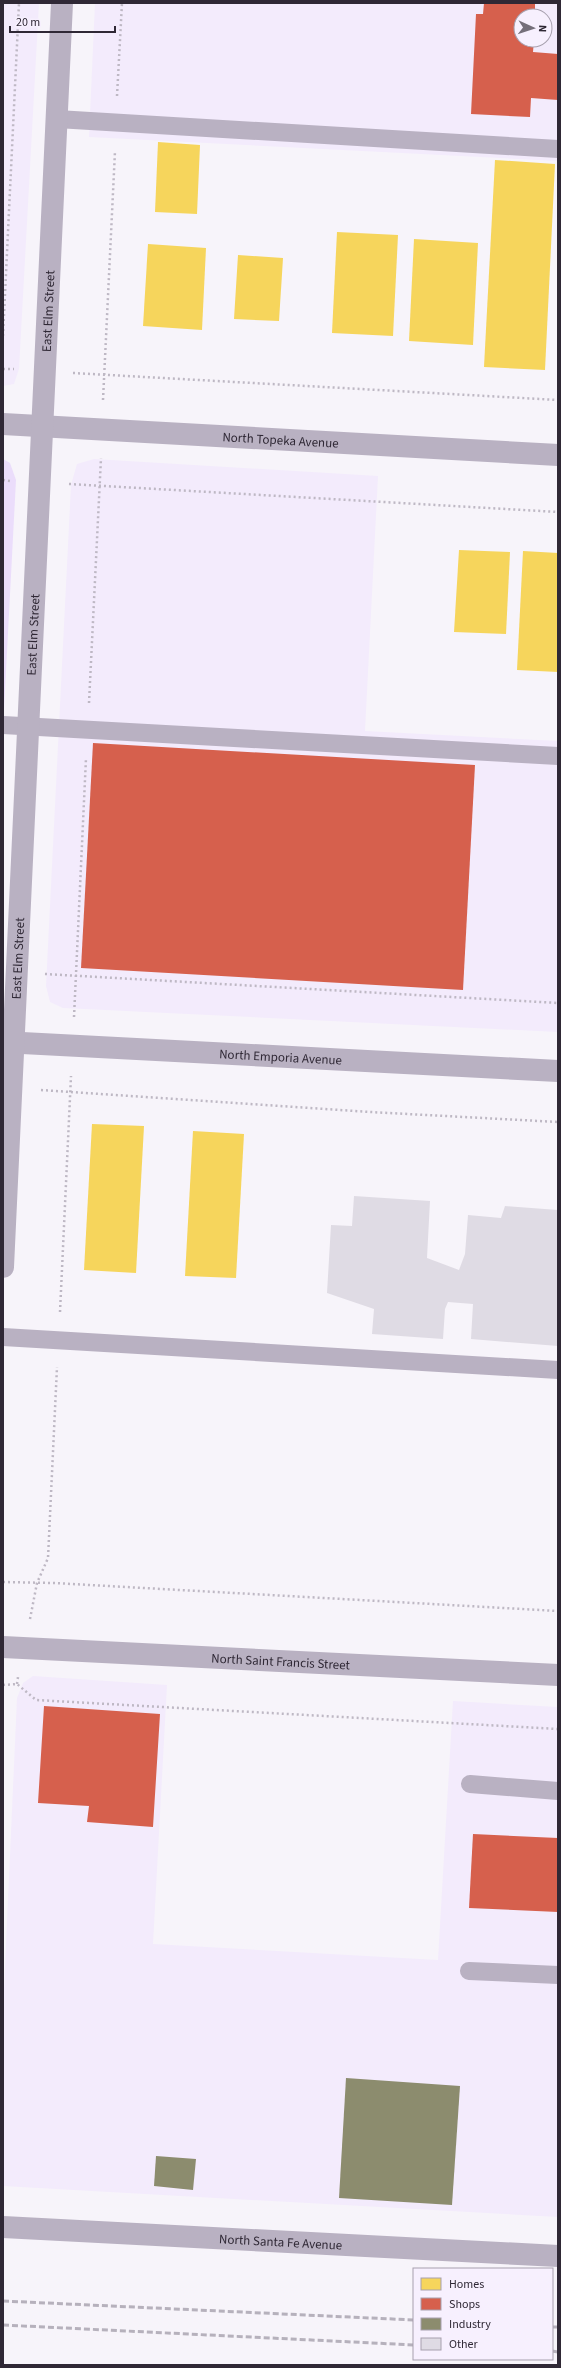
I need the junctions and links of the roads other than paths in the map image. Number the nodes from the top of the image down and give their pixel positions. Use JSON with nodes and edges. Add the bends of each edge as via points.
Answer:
{"nodes":[{"id":1,"x":62,"y":3,"type":"edge"},
{"id":2,"x":57,"y":119,"type":"junction"},
{"id":3,"x":558,"y":150,"type":"edge"},
{"id":4,"x":3,"y":424,"type":"edge"},
{"id":5,"x":42,"y":426,"type":"junction"},
{"id":6,"x":558,"y":455,"type":"edge"},
{"id":7,"x":3,"y":725,"type":"edge"},
{"id":8,"x":28,"y":727,"type":"junction"},
{"id":9,"x":558,"y":756,"type":"edge"},
{"id":10,"x":8,"y":1042,"type":"edge"},
{"id":11,"x":558,"y":1071,"type":"edge"},
{"id":12,"x":3,"y":1267,"type":"edge"},
{"id":13,"x":3,"y":1337,"type":"edge"},
{"id":14,"x":558,"y":1370,"type":"edge"},
{"id":15,"x":3,"y":1647,"type":"edge"},
{"id":16,"x":558,"y":1675,"type":"edge"},
{"id":17,"x":470,"y":1784,"type":"dead end"},
{"id":18,"x":558,"y":1791,"type":"edge"},
{"id":19,"x":469,"y":1970,"type":"dead end"},
{"id":20,"x":558,"y":1975,"type":"edge"},
{"id":21,"x":3,"y":2227,"type":"edge"},
{"id":22,"x":558,"y":2256,"type":"edge"}],
"edges":[{"from":1,"to":2,"type":"street","name":"East Elm Street"},
{"from":2,"to":3,"type":"lane"},
{"from":2,"to":5,"type":"street","name":"East Elm Street"},
{"from":4,"to":5,"type":"street","name":"North Topeka Avenue"},
{"from":5,"to":6,"type":"street","name":"North Topeka Avenue"},
{"from":5,"to":8,"type":"street","name":"East Elm Street"},
{"from":7,"to":8,"type":"lane"},
{"from":8,"to":9,"type":"lane"},
{"from":8,"to":10,"type":"street","name":"East Elm Street","via":[[17,973]]},
{"from":10,"to":11,"type":"street","name":"North Emporia Avenue"},
{"from":10,"to":12,"type":"street","name":"East Elm Street","via":[[11,1088]]},
{"from":13,"to":14,"type":"lane"},
{"from":15,"to":16,"type":"street","name":"North Saint Francis Street"},
{"from":17,"to":18,"type":"lane"},
{"from":19,"to":20,"type":"lane"},
{"from":21,"to":22,"type":"street","name":"North Santa Fe Avenue"}]}
